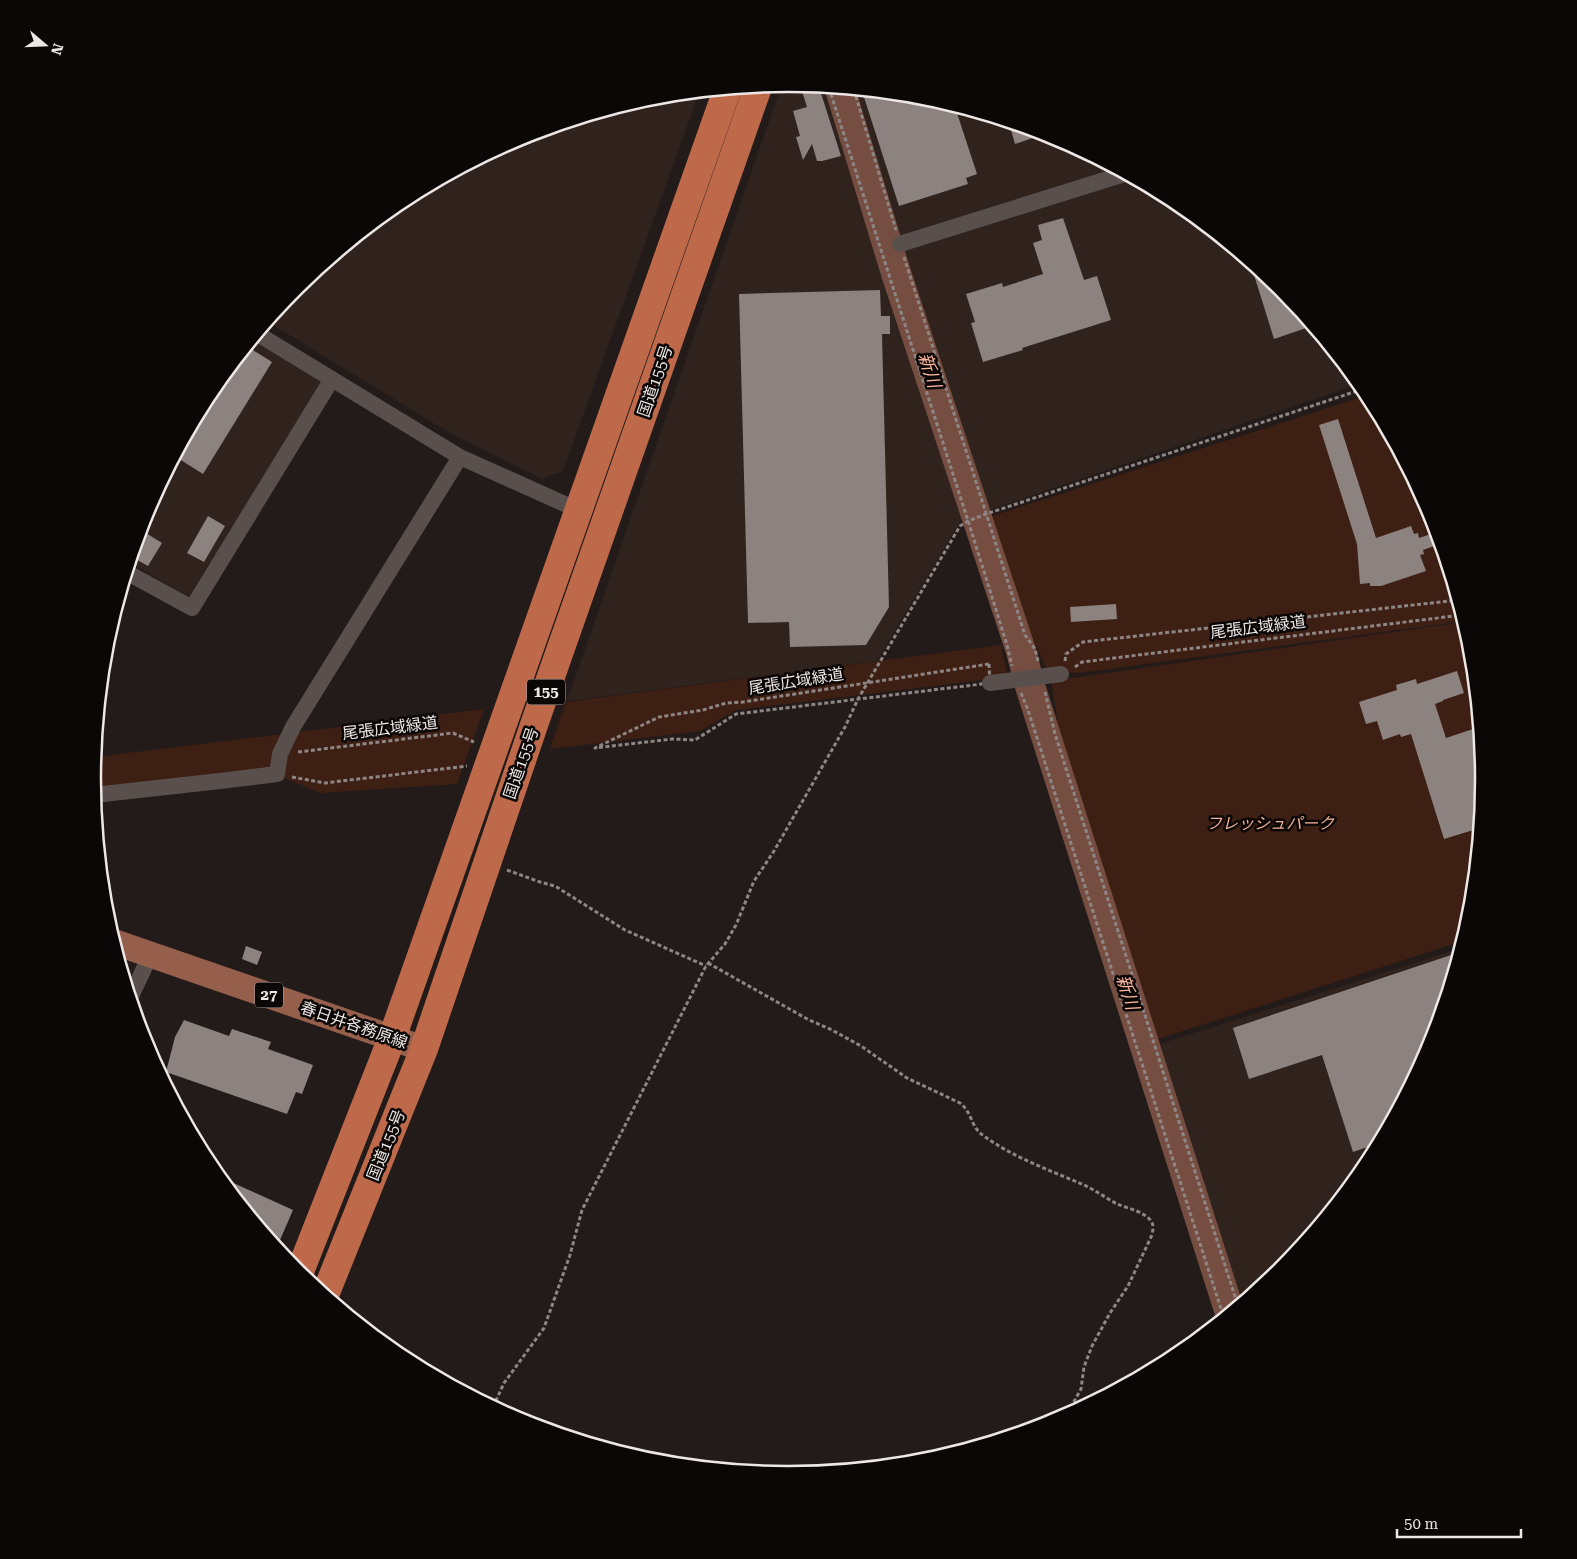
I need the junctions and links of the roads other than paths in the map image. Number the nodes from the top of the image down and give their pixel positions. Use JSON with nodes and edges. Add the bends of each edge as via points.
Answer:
{"nodes":[{"id":1,"x":756,"y":93,"type":"edge"},
{"id":2,"x":725,"y":96,"type":"edge"},
{"id":3,"x":1116,"y":176,"type":"edge"},
{"id":4,"x":900,"y":244,"type":"road end"},
{"id":5,"x":263,"y":337,"type":"edge"},
{"id":6,"x":332,"y":379,"type":"junction"},
{"id":7,"x":460,"y":457,"type":"junction"},
{"id":8,"x":578,"y":510,"type":"junction"},
{"id":9,"x":133,"y":576,"type":"edge"},
{"id":10,"x":1061,"y":674,"type":"road end"},
{"id":11,"x":990,"y":683,"type":"road end"},
{"id":12,"x":102,"y":794,"type":"edge"},
{"id":13,"x":122,"y":945,"type":"edge"},
{"id":14,"x":151,"y":954,"type":"junction"},
{"id":15,"x":135,"y":989,"type":"edge"},
{"id":16,"x":392,"y":1038,"type":"junction"},
{"id":17,"x":424,"y":1049,"type":"junction"},
{"id":18,"x":303,"y":1265,"type":"edge"},
{"id":19,"x":328,"y":1288,"type":"edge"}],
"edges":[{"from":1,"to":17,"type":"highway","name":"国道155号","number":"155","via":[[538,713]]},
{"from":2,"to":8,"type":"highway","name":"国道155号","number":"155"},
{"from":3,"to":4,"type":"street"},
{"from":5,"to":6,"type":"street"},
{"from":6,"to":7,"type":"street"},
{"from":6,"to":9,"type":"street","via":[[192,608]]},
{"from":7,"to":8,"type":"street"},
{"from":7,"to":12,"type":"street","via":[[293,727],[280,754],[277,774]]},
{"from":8,"to":16,"type":"highway","name":"国道155号","number":"155"},
{"from":10,"to":11,"type":"street"},
{"from":13,"to":14,"type":"main road","name":"春日井各務原線","number":"27"},
{"from":14,"to":15,"type":"street"},
{"from":14,"to":16,"type":"main road","name":"春日井各務原線","number":"27"},
{"from":16,"to":17,"type":"main road","name":"春日井各務原線","number":"27"},
{"from":16,"to":18,"type":"highway","name":"国道155号","number":"155"},
{"from":17,"to":19,"type":"highway","name":"国道155号","number":"155"}]}
